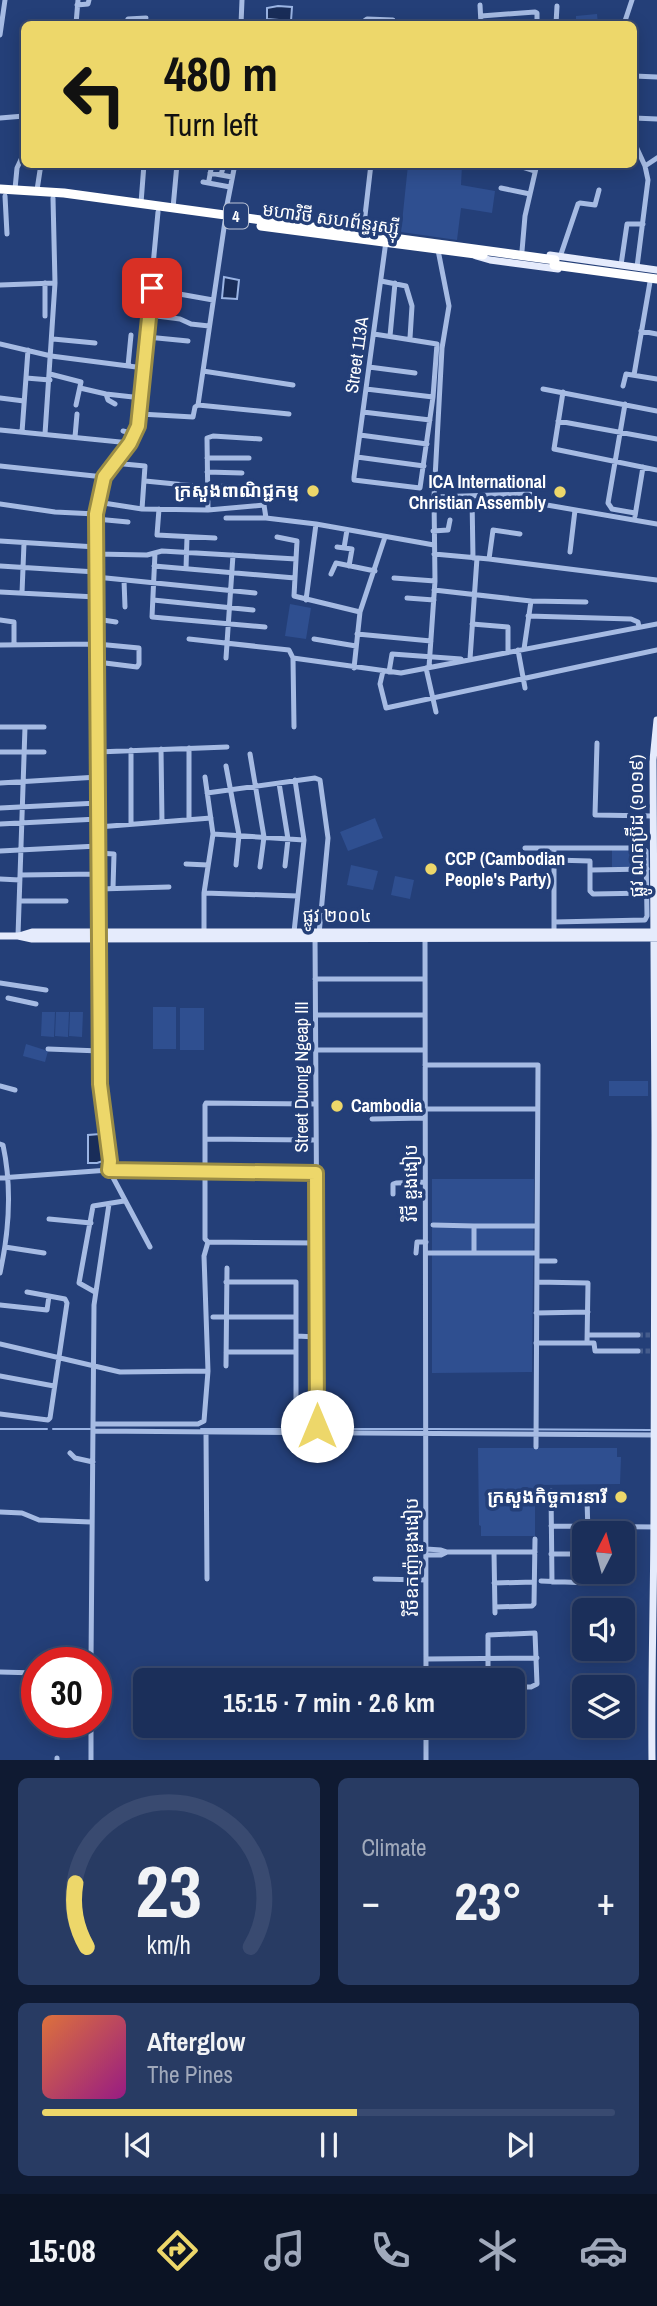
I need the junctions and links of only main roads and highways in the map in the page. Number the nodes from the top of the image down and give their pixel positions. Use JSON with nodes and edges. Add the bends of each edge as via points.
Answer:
{"nodes":[{"id":1,"x":30,"y":192,"type":"junction"},
{"id":2,"x":2,"y":193,"type":"edge"},
{"id":3,"x":114,"y":202,"type":"junction"},
{"id":4,"x":225,"y":218,"type":"junction"},
{"id":5,"x":387,"y":240,"type":"junction"},
{"id":6,"x":472,"y":251,"type":"junction"},
{"id":7,"x":556,"y":260,"type":"junction"},
{"id":8,"x":655,"y":276,"type":"edge"},
{"id":9,"x":657,"y":720,"type":"edge"},
{"id":10,"x":317,"y":935,"type":"junction"},
{"id":11,"x":655,"y":935,"type":"edge"},
{"id":12,"x":0,"y":936,"type":"edge"},
{"id":13,"x":99,"y":936,"type":"junction"},
{"id":14,"x":656,"y":1114,"type":"edge"},
{"id":15,"x":654,"y":1335,"type":"edge"},
{"id":16,"x":656,"y":1432,"type":"edge"},
{"id":17,"x":655,"y":1527,"type":"edge"},
{"id":18,"x":652,"y":1760,"type":"edge"}],
"edges":[{"from":1,"to":2,"type":"highway","name":"មហាវិថី សហព័ន្ធរុស្ស៊ី","number":"4"},
{"from":1,"to":2,"type":"highway","name":"មហាវិថី សហព័ន្ធរុស្ស៊ី","number":"4"},
{"from":1,"to":3,"type":"highway","name":"មហាវិថី សហព័ន្ធរុស្ស៊ី","number":"4"},
{"from":1,"to":3,"type":"highway","name":"មហាវិថី សហព័ន្ធរុស្ស៊ី","number":"4"},
{"from":3,"to":4,"type":"highway","name":"មហាវិថី សហព័ន្ធរុស្ស៊ី","number":"4"},
{"from":3,"to":4,"type":"highway","name":"មហាវិថី សហព័ន្ធរុស្ស៊ី","number":"4"},
{"from":4,"to":5,"type":"highway","name":"មហាវិថី សហព័ន្ធរុស្ស៊ី","number":"4"},
{"from":4,"to":5,"type":"highway","name":"មហាវិថី សហព័ន្ធរុស្ស៊ី","number":"4","via":[[363,233]]},
{"from":5,"to":6,"type":"highway","name":"មហាវិថី សហព័ន្ធរុស្ស៊ី","number":"4"},
{"from":5,"to":6,"type":"highway","name":"មហាវិថី សហព័ន្ធរុស្ស៊ី","number":"4"},
{"from":6,"to":7,"type":"highway","number":"4"},
{"from":6,"to":7,"type":"main road","name":"មហាវិថី សហព័ន្ធរុស្ស៊ី","via":[[522,251]]},
{"from":6,"to":8,"type":"main road","name":"មហាវិថី សហព័ន្ធរុស្ស៊ី","via":[[490,260]]},
{"from":7,"to":8,"type":"highway","number":"4","bridge":true},
{"from":7,"to":8,"type":"main road","name":"មហាវិថី សហព័ន្ធរុស្ស៊ី","via":[[637,267]]},
{"from":9,"to":11,"type":"main road","name":"ផ្លូវ ណតប្រ៊ីដ (១០១៩)","via":[[650,869]]},
{"from":10,"to":11,"type":"main road","name":"ផ្លូវ ២០០៤"},
{"from":10,"to":13,"type":"main road","name":"ផ្លូវ ២០០៤"},
{"from":10,"to":13,"type":"main road","name":"ផ្លូវ ២០០៤","via":[[204,932]]},
{"from":11,"to":14,"type":"main road","name":"ផ្លូវ ណតប្រ៊ីដ (១០១៩)"},
{"from":12,"to":13,"type":"main road","name":"ផ្លូវ ២០០៤","via":[[32,932]]},
{"from":14,"to":15,"type":"main road","name":"ផ្លូវ ណតប្រ៊ីដ (១០១៩)"},
{"from":15,"to":16,"type":"main road","name":"ផ្លូវ ណតប្រ៊ីដ (១០១៩)"},
{"from":16,"to":17,"type":"main road","name":"ផ្លូវ ណតប្រ៊ីដ (១០១៩)"},
{"from":17,"to":18,"type":"main road","name":"ផ្លូវ ណតប្រ៊ីដ (១០១៩)"}]}
